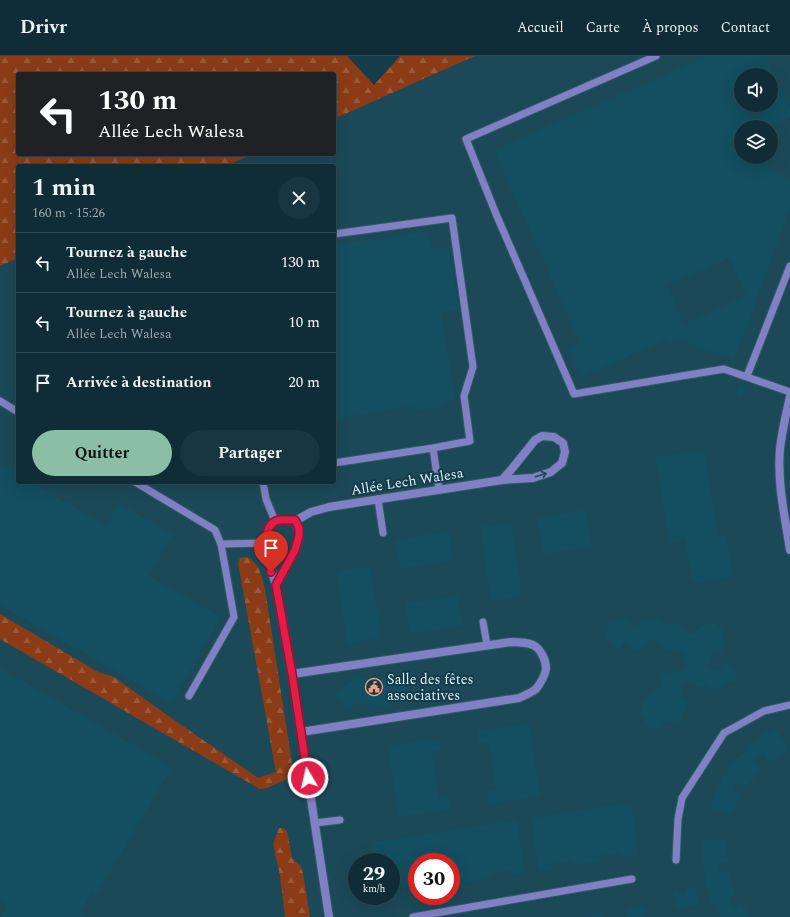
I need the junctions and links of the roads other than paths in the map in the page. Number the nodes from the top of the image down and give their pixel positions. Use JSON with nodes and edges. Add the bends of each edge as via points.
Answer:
{"nodes":[{"id":1,"x":656,"y":56,"type":"edge"},
{"id":2,"x":336,"y":234,"type":"edge"},
{"id":3,"x":790,"y":266,"type":"edge"},
{"id":4,"x":747,"y":376,"type":"junction"},
{"id":5,"x":790,"y":392,"type":"edge"},
{"id":6,"x":790,"y":397,"type":"edge"},
{"id":7,"x":0,"y":402,"type":"edge"},
{"id":8,"x":16,"y":411,"type":"edge"},
{"id":9,"x":433,"y":448,"type":"junction"},
{"id":10,"x":336,"y":463,"type":"edge"},
{"id":11,"x":502,"y":480,"type":"junction"},
{"id":12,"x":138,"y":484,"type":"edge"},
{"id":13,"x":263,"y":484,"type":"edge"},
{"id":14,"x":439,"y":490,"type":"junction"},
{"id":15,"x":378,"y":499,"type":"junction"},
{"id":16,"x":295,"y":520,"type":"junction"},
{"id":17,"x":275,"y":521,"type":"junction"},
{"id":18,"x":383,"y":533,"type":"dead end"},
{"id":19,"x":266,"y":543,"type":"junction"},
{"id":20,"x":221,"y":544,"type":"junction"},
{"id":21,"x":790,"y":550,"type":"edge"},
{"id":22,"x":276,"y":585,"type":"junction"},
{"id":23,"x":483,"y":622,"type":"dead end"},
{"id":24,"x":487,"y":645,"type":"junction"},
{"id":25,"x":292,"y":674,"type":"junction"},
{"id":26,"x":189,"y":696,"type":"dead end"},
{"id":27,"x":790,"y":705,"type":"edge"},
{"id":28,"x":301,"y":732,"type":"junction"},
{"id":29,"x":340,"y":820,"type":"dead end"},
{"id":30,"x":315,"y":823,"type":"junction"},
{"id":31,"x":676,"y":860,"type":"dead end"},
{"id":32,"x":632,"y":879,"type":"dead end"},
{"id":33,"x":329,"y":917,"type":"edge"},
{"id":34,"x":413,"y":917,"type":"edge"}],
"edges":[{"from":1,"to":4,"type":"lane","via":[[466,139],[574,394],[724,369]]},
{"from":2,"to":9,"type":"lane","via":[[452,218],[473,367],[464,396],[470,441]]},
{"from":3,"to":4,"type":"lane"},
{"from":4,"to":5,"type":"lane"},
{"from":6,"to":21,"type":"street","via":[[780,450],[780,474]]},
{"from":7,"to":8,"type":"lane"},
{"from":9,"to":10,"type":"lane"},
{"from":9,"to":14,"type":"lane"},
{"from":11,"to":11,"type":"street","name":"Allée Lech Walesa","one_way":true,"via":[[532,478],[551,472],[562,463],[565,452],[563,443],[554,437],[542,436],[535,440]]},
{"from":11,"to":14,"type":"street","name":"Allée Lech Walesa"},
{"from":12,"to":20,"type":"lane","via":[[215,530]]},
{"from":13,"to":17,"type":"lane"},
{"from":14,"to":15,"type":"street","name":"Allée Lech Walesa"},
{"from":15,"to":16,"type":"street","name":"Allée Lech Walesa","via":[[329,507]]},
{"from":15,"to":18,"type":"lane"},
{"from":16,"to":17,"type":"street","name":"Allée Lech Walesa"},
{"from":16,"to":22,"type":"street","via":[[299,536],[295,550]]},
{"from":17,"to":19,"type":"street","via":[[268,527]]},
{"from":19,"to":20,"type":"lane"},
{"from":19,"to":22,"type":"street"},
{"from":20,"to":26,"type":"lane","via":[[234,616]]},
{"from":22,"to":25,"type":"street"},
{"from":23,"to":24,"type":"lane"},
{"from":24,"to":25,"type":"street"},
{"from":24,"to":28,"type":"street","via":[[523,642],[533,645],[540,651],[546,669],[536,688],[519,698]]},
{"from":25,"to":28,"type":"street"},
{"from":27,"to":31,"type":"lane","via":[[764,711],[724,733],[682,798]]},
{"from":28,"to":30,"type":"street"},
{"from":29,"to":30,"type":"lane"},
{"from":30,"to":33,"type":"street"},
{"from":32,"to":34,"type":"lane"}]}
